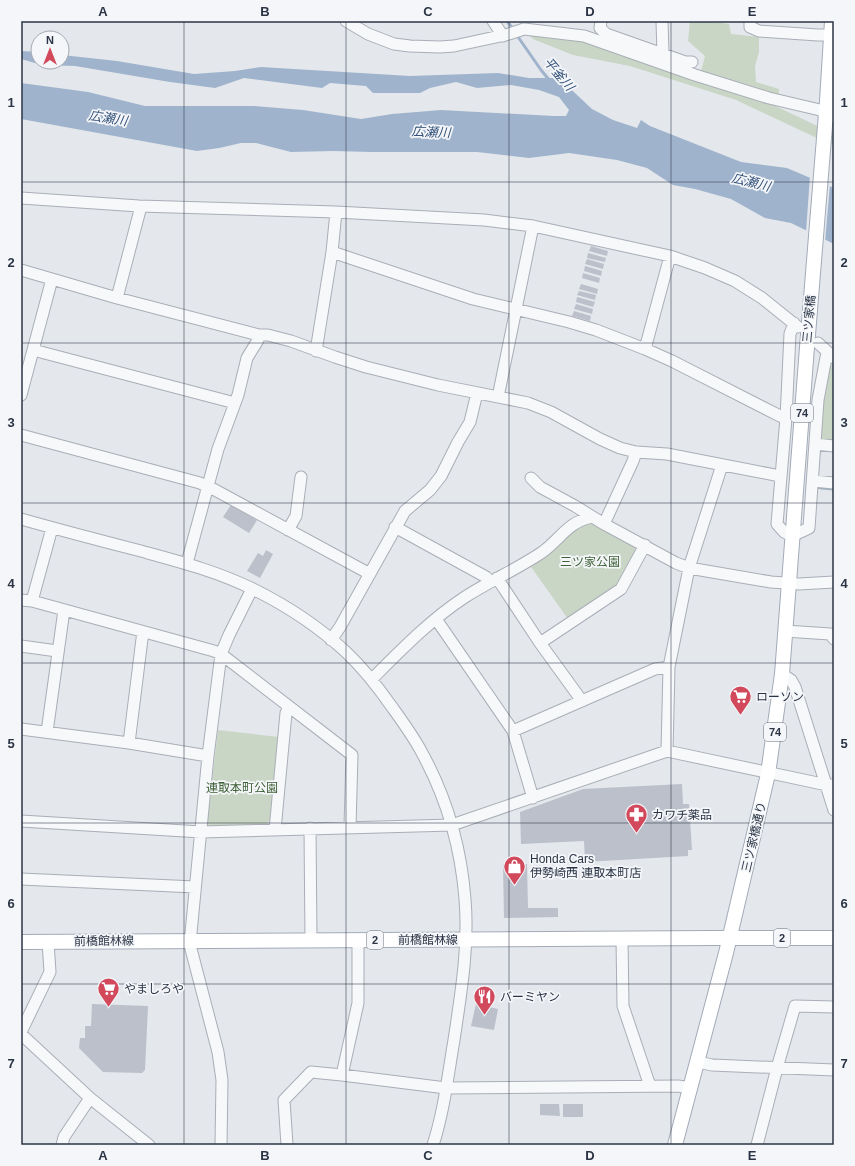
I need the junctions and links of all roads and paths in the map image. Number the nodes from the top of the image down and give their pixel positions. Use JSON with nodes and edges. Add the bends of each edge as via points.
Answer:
{"nodes":[{"id":1,"x":346,"y":21,"type":"edge"},
{"id":2,"x":493,"y":21,"type":"edge"},
{"id":3,"x":601,"y":21,"type":"edge"},
{"id":4,"x":662,"y":21,"type":"edge"},
{"id":5,"x":750,"y":21,"type":"edge"},
{"id":6,"x":831,"y":28,"type":"edge"},
{"id":7,"x":506,"y":35,"type":"junction"},
{"id":8,"x":664,"y":54,"type":"junction"},
{"id":9,"x":692,"y":62,"type":"dead end"},
{"id":10,"x":829,"y":110,"type":"edge"},
{"id":11,"x":21,"y":198,"type":"edge"},
{"id":12,"x":140,"y":206,"type":"junction"},
{"id":13,"x":336,"y":212,"type":"junction"},
{"id":14,"x":534,"y":226,"type":"junction"},
{"id":15,"x":332,"y":252,"type":"junction"},
{"id":16,"x":670,"y":256,"type":"junction"},
{"id":17,"x":21,"y":270,"type":"edge"},
{"id":18,"x":52,"y":279,"type":"junction"},
{"id":19,"x":117,"y":298,"type":"junction"},
{"id":20,"x":516,"y":309,"type":"junction"},
{"id":21,"x":259,"y":335,"type":"junction"},
{"id":22,"x":818,"y":343,"type":"dead end"},
{"id":23,"x":645,"y":348,"type":"junction"},
{"id":24,"x":33,"y":350,"type":"junction"},
{"id":25,"x":316,"y":351,"type":"junction"},
{"id":26,"x":831,"y":355,"type":"edge"},
{"id":27,"x":477,"y":393,"type":"junction"},
{"id":28,"x":21,"y":395,"type":"edge"},
{"id":29,"x":498,"y":397,"type":"junction"},
{"id":30,"x":235,"y":403,"type":"junction"},
{"id":31,"x":786,"y":418,"type":"junction"},
{"id":32,"x":21,"y":435,"type":"edge"},
{"id":33,"x":815,"y":444,"type":"junction"},
{"id":34,"x":834,"y":446,"type":"edge"},
{"id":35,"x":636,"y":452,"type":"junction"},
{"id":36,"x":722,"y":465,"type":"junction"},
{"id":37,"x":780,"y":476,"type":"junction"},
{"id":38,"x":301,"y":477,"type":"dead end"},
{"id":39,"x":531,"y":478,"type":"dead end"},
{"id":40,"x":813,"y":481,"type":"junction"},
{"id":41,"x":834,"y":483,"type":"edge"},
{"id":42,"x":207,"y":486,"type":"junction"},
{"id":43,"x":592,"y":517,"type":"junction"},
{"id":44,"x":21,"y":519,"type":"edge"},
{"id":45,"x":794,"y":522,"type":"joint"},
{"id":46,"x":604,"y":524,"type":"junction"},
{"id":47,"x":395,"y":527,"type":"junction"},
{"id":48,"x":52,"y":528,"type":"junction"},
{"id":49,"x":288,"y":530,"type":"junction"},
{"id":50,"x":792,"y":536,"type":"junction"},
{"id":51,"x":645,"y":546,"type":"junction"},
{"id":52,"x":187,"y":563,"type":"junction"},
{"id":53,"x":689,"y":568,"type":"junction"},
{"id":54,"x":370,"y":574,"type":"junction"},
{"id":55,"x":494,"y":580,"type":"junction"},
{"id":56,"x":834,"y":582,"type":"edge"},
{"id":57,"x":788,"y":583,"type":"junction"},
{"id":58,"x":252,"y":589,"type":"junction"},
{"id":59,"x":21,"y":600,"type":"edge"},
{"id":60,"x":32,"y":601,"type":"junction"},
{"id":61,"x":64,"y":610,"type":"junction"},
{"id":62,"x":436,"y":619,"type":"junction"},
{"id":63,"x":785,"y":631,"type":"junction"},
{"id":64,"x":144,"y":632,"type":"junction"},
{"id":65,"x":834,"y":639,"type":"edge"},
{"id":66,"x":331,"y":640,"type":"junction"},
{"id":67,"x":540,"y":643,"type":"junction"},
{"id":68,"x":21,"y":646,"type":"edge"},
{"id":69,"x":57,"y":651,"type":"junction"},
{"id":70,"x":221,"y":654,"type":"junction"},
{"id":71,"x":669,"y":666,"type":"junction"},
{"id":72,"x":782,"y":674,"type":"junction"},
{"id":73,"x":372,"y":679,"type":"junction"},
{"id":74,"x":582,"y":701,"type":"junction"},
{"id":75,"x":289,"y":707,"type":"junction"},
{"id":76,"x":21,"y":729,"type":"edge"},
{"id":77,"x":513,"y":731,"type":"junction"},
{"id":78,"x":47,"y":732,"type":"junction"},
{"id":79,"x":130,"y":743,"type":"junction"},
{"id":80,"x":667,"y":751,"type":"junction"},
{"id":81,"x":208,"y":756,"type":"junction"},
{"id":82,"x":768,"y":774,"type":"junction"},
{"id":83,"x":830,"y":785,"type":"edge"},
{"id":84,"x":533,"y":798,"type":"junction"},
{"id":85,"x":834,"y":810,"type":"edge"},
{"id":86,"x":21,"y":821,"type":"edge"},
{"id":87,"x":452,"y":825,"type":"junction"},
{"id":88,"x":350,"y":827,"type":"junction"},
{"id":89,"x":310,"y":828,"type":"junction"},
{"id":90,"x":274,"y":830,"type":"junction"},
{"id":91,"x":202,"y":832,"type":"junction"},
{"id":92,"x":21,"y":879,"type":"edge"},
{"id":93,"x":195,"y":887,"type":"junction"},
{"id":94,"x":730,"y":938,"type":"junction"},
{"id":95,"x":834,"y":938,"type":"edge"},
{"id":96,"x":466,"y":939,"type":"junction"},
{"id":97,"x":622,"y":939,"type":"junction"},
{"id":98,"x":190,"y":940,"type":"junction"},
{"id":99,"x":311,"y":940,"type":"junction"},
{"id":100,"x":358,"y":940,"type":"junction"},
{"id":101,"x":21,"y":942,"type":"edge"},
{"id":102,"x":48,"y":942,"type":"junction"},
{"id":103,"x":834,"y":1007,"type":"edge"},
{"id":104,"x":21,"y":1033,"type":"edge"},
{"id":105,"x":698,"y":1062,"type":"junction"},
{"id":106,"x":777,"y":1068,"type":"junction"},
{"id":107,"x":834,"y":1070,"type":"edge"},
{"id":108,"x":342,"y":1075,"type":"junction"},
{"id":109,"x":650,"y":1086,"type":"junction"},
{"id":110,"x":446,"y":1088,"type":"junction"},
{"id":111,"x":691,"y":1088,"type":"junction"},
{"id":112,"x":90,"y":1098,"type":"junction"},
{"id":113,"x":62,"y":1145,"type":"edge"},
{"id":114,"x":149,"y":1145,"type":"edge"},
{"id":115,"x":220,"y":1145,"type":"edge"},
{"id":116,"x":286,"y":1145,"type":"edge"},
{"id":117,"x":433,"y":1145,"type":"edge"},
{"id":118,"x":676,"y":1145,"type":"edge"},
{"id":119,"x":757,"y":1145,"type":"edge"}],
"edges":[{"from":1,"to":7,"type":"street","via":[[368,34],[394,44],[410,46],[454,46]]},
{"from":2,"to":7,"type":"street"},
{"from":3,"to":8,"type":"street","via":[[600,28],[606,34]]},
{"from":4,"to":8,"type":"street"},
{"from":5,"to":6,"type":"street","via":[[750,27],[758,31],[818,35]]},
{"from":6,"to":10,"type":"main road","number":"74"},
{"from":7,"to":10,"type":"street","via":[[524,29],[584,36],[769,98]]},
{"from":8,"to":9,"type":"street","via":[[684,62]]},
{"from":10,"to":45,"type":"main road","name":"三ツ家橋","number":"74","via":[[811,297]]},
{"from":11,"to":12,"type":"street"},
{"from":12,"to":13,"type":"street"},
{"from":12,"to":19,"type":"street"},
{"from":13,"to":14,"type":"street","via":[[484,220]]},
{"from":13,"to":15,"type":"street"},
{"from":14,"to":16,"type":"street"},
{"from":14,"to":20,"type":"street"},
{"from":15,"to":20,"type":"street","via":[[461,295]]},
{"from":15,"to":25,"type":"street"},
{"from":16,"to":23,"type":"street"},
{"from":16,"to":31,"type":"street","via":[[735,281],[762,298],[796,325],[790,334]]},
{"from":17,"to":18,"type":"street"},
{"from":18,"to":19,"type":"street"},
{"from":18,"to":24,"type":"street"},
{"from":19,"to":21,"type":"street"},
{"from":20,"to":23,"type":"street","via":[[569,322]]},
{"from":20,"to":29,"type":"street"},
{"from":21,"to":25,"type":"street","via":[[284,339]]},
{"from":21,"to":30,"type":"street","via":[[247,358]]},
{"from":22,"to":26,"type":"street"},
{"from":23,"to":31,"type":"street"},
{"from":24,"to":28,"type":"street"},
{"from":24,"to":30,"type":"street"},
{"from":25,"to":27,"type":"street","via":[[366,367]]},
{"from":26,"to":33,"type":"street","via":[[818,400]]},
{"from":27,"to":29,"type":"street"},
{"from":27,"to":47,"type":"street","via":[[470,422],[441,476],[430,490],[405,511]]},
{"from":29,"to":35,"type":"street","via":[[528,403],[551,412],[600,439]]},
{"from":30,"to":42,"type":"street"},
{"from":31,"to":37,"type":"street"},
{"from":32,"to":42,"type":"street"},
{"from":33,"to":34,"type":"street"},
{"from":33,"to":40,"type":"street"},
{"from":35,"to":36,"type":"street","via":[[667,454]]},
{"from":35,"to":46,"type":"street"},
{"from":36,"to":37,"type":"street"},
{"from":36,"to":53,"type":"street"},
{"from":37,"to":50,"type":"street","via":[[777,524]]},
{"from":38,"to":49,"type":"street","via":[[296,516]]},
{"from":39,"to":43,"type":"street","via":[[540,488]]},
{"from":40,"to":41,"type":"street"},
{"from":40,"to":50,"type":"street","via":[[809,528]]},
{"from":42,"to":49,"type":"street"},
{"from":42,"to":52,"type":"street"},
{"from":43,"to":46,"type":"street"},
{"from":43,"to":55,"type":"street","via":[[581,519],[542,552]]},
{"from":44,"to":48,"type":"street"},
{"from":45,"to":50,"type":"main road","name":"三ツ家橋通り","number":"74"},
{"from":46,"to":51,"type":"street"},
{"from":47,"to":54,"type":"street"},
{"from":47,"to":55,"type":"street"},
{"from":48,"to":52,"type":"street"},
{"from":48,"to":60,"type":"street"},
{"from":49,"to":54,"type":"street"},
{"from":50,"to":57,"type":"main road","name":"三ツ家橋通り","number":"74"},
{"from":51,"to":53,"type":"street"},
{"from":51,"to":67,"type":"street","via":[[621,589]]},
{"from":52,"to":58,"type":"street"},
{"from":53,"to":57,"type":"street"},
{"from":53,"to":71,"type":"street"},
{"from":54,"to":66,"type":"street"},
{"from":55,"to":62,"type":"street"},
{"from":55,"to":67,"type":"street"},
{"from":56,"to":57,"type":"street"},
{"from":57,"to":63,"type":"main road","name":"三ツ家橋通り","number":"74"},
{"from":58,"to":66,"type":"street","via":[[289,609]]},
{"from":58,"to":70,"type":"street"},
{"from":59,"to":60,"type":"street"},
{"from":60,"to":61,"type":"street"},
{"from":61,"to":64,"type":"street"},
{"from":61,"to":69,"type":"street"},
{"from":62,"to":73,"type":"street"},
{"from":62,"to":77,"type":"street"},
{"from":63,"to":65,"type":"street","via":[[830,634]]},
{"from":63,"to":72,"type":"main road","name":"三ツ家橋通り","number":"74"},
{"from":64,"to":70,"type":"street"},
{"from":64,"to":79,"type":"street"},
{"from":66,"to":73,"type":"street"},
{"from":67,"to":74,"type":"street"},
{"from":68,"to":69,"type":"street"},
{"from":69,"to":78,"type":"street"},
{"from":70,"to":75,"type":"street"},
{"from":70,"to":81,"type":"street"},
{"from":71,"to":74,"type":"street","via":[[655,668]]},
{"from":71,"to":80,"type":"street"},
{"from":72,"to":82,"type":"main road","name":"三ツ家橋通り","number":"74"},
{"from":72,"to":83,"type":"street","via":[[796,687]]},
{"from":73,"to":87,"type":"street","via":[[421,751]]},
{"from":74,"to":77,"type":"street"},
{"from":75,"to":88,"type":"street","via":[[352,755]]},
{"from":75,"to":90,"type":"street","via":[[286,713]]},
{"from":76,"to":78,"type":"street"},
{"from":77,"to":84,"type":"street"},
{"from":78,"to":79,"type":"street"},
{"from":79,"to":81,"type":"street"},
{"from":80,"to":82,"type":"street"},
{"from":80,"to":84,"type":"street"},
{"from":81,"to":91,"type":"street"},
{"from":82,"to":83,"type":"street"},
{"from":82,"to":94,"type":"main road","name":"三ツ家橋通り","number":"74"},
{"from":83,"to":85,"type":"street"},
{"from":84,"to":87,"type":"street"},
{"from":86,"to":91,"type":"street"},
{"from":87,"to":88,"type":"street"},
{"from":87,"to":96,"type":"street","via":[[462,868]]},
{"from":88,"to":89,"type":"street"},
{"from":89,"to":90,"type":"street"},
{"from":89,"to":99,"type":"street"},
{"from":90,"to":91,"type":"street"},
{"from":91,"to":93,"type":"street"},
{"from":92,"to":93,"type":"street"},
{"from":93,"to":98,"type":"street"},
{"from":94,"to":95,"type":"main road","name":"前橋館林線","number":"2"},
{"from":94,"to":97,"type":"main road","name":"前橋館林線","number":"2"},
{"from":94,"to":105,"type":"main road","name":"三ツ家橋通り","number":"74"},
{"from":96,"to":97,"type":"main road","name":"前橋館林線","number":"2"},
{"from":96,"to":100,"type":"main road","name":"前橋館林線","number":"2"},
{"from":96,"to":110,"type":"street"},
{"from":97,"to":109,"type":"street","via":[[623,1006]]},
{"from":98,"to":99,"type":"main road","name":"前橋館林線","number":"2"},
{"from":98,"to":102,"type":"main road","name":"前橋館林線","number":"2"},
{"from":98,"to":115,"type":"street","via":[[218,1052],[222,1080]]},
{"from":99,"to":100,"type":"main road","name":"前橋館林線","number":"2"},
{"from":100,"to":108,"type":"street","via":[[358,1004]]},
{"from":101,"to":102,"type":"main road","name":"前橋館林線","number":"2"},
{"from":102,"to":104,"type":"street","via":[[50,972]]},
{"from":103,"to":106,"type":"street","via":[[795,1006]]},
{"from":104,"to":112,"type":"street"},
{"from":105,"to":106,"type":"street"},
{"from":105,"to":111,"type":"main road","name":"三ツ家橋通り","number":"74"},
{"from":106,"to":107,"type":"street"},
{"from":106,"to":119,"type":"street"},
{"from":108,"to":110,"type":"street"},
{"from":108,"to":116,"type":"street","via":[[311,1072],[284,1100]]},
{"from":109,"to":110,"type":"street"},
{"from":109,"to":111,"type":"street"},
{"from":110,"to":117,"type":"street"},
{"from":111,"to":118,"type":"main road","name":"三ツ家橋通り","number":"74"},
{"from":112,"to":113,"type":"street","via":[[64,1137]]},
{"from":112,"to":114,"type":"street"}]}
